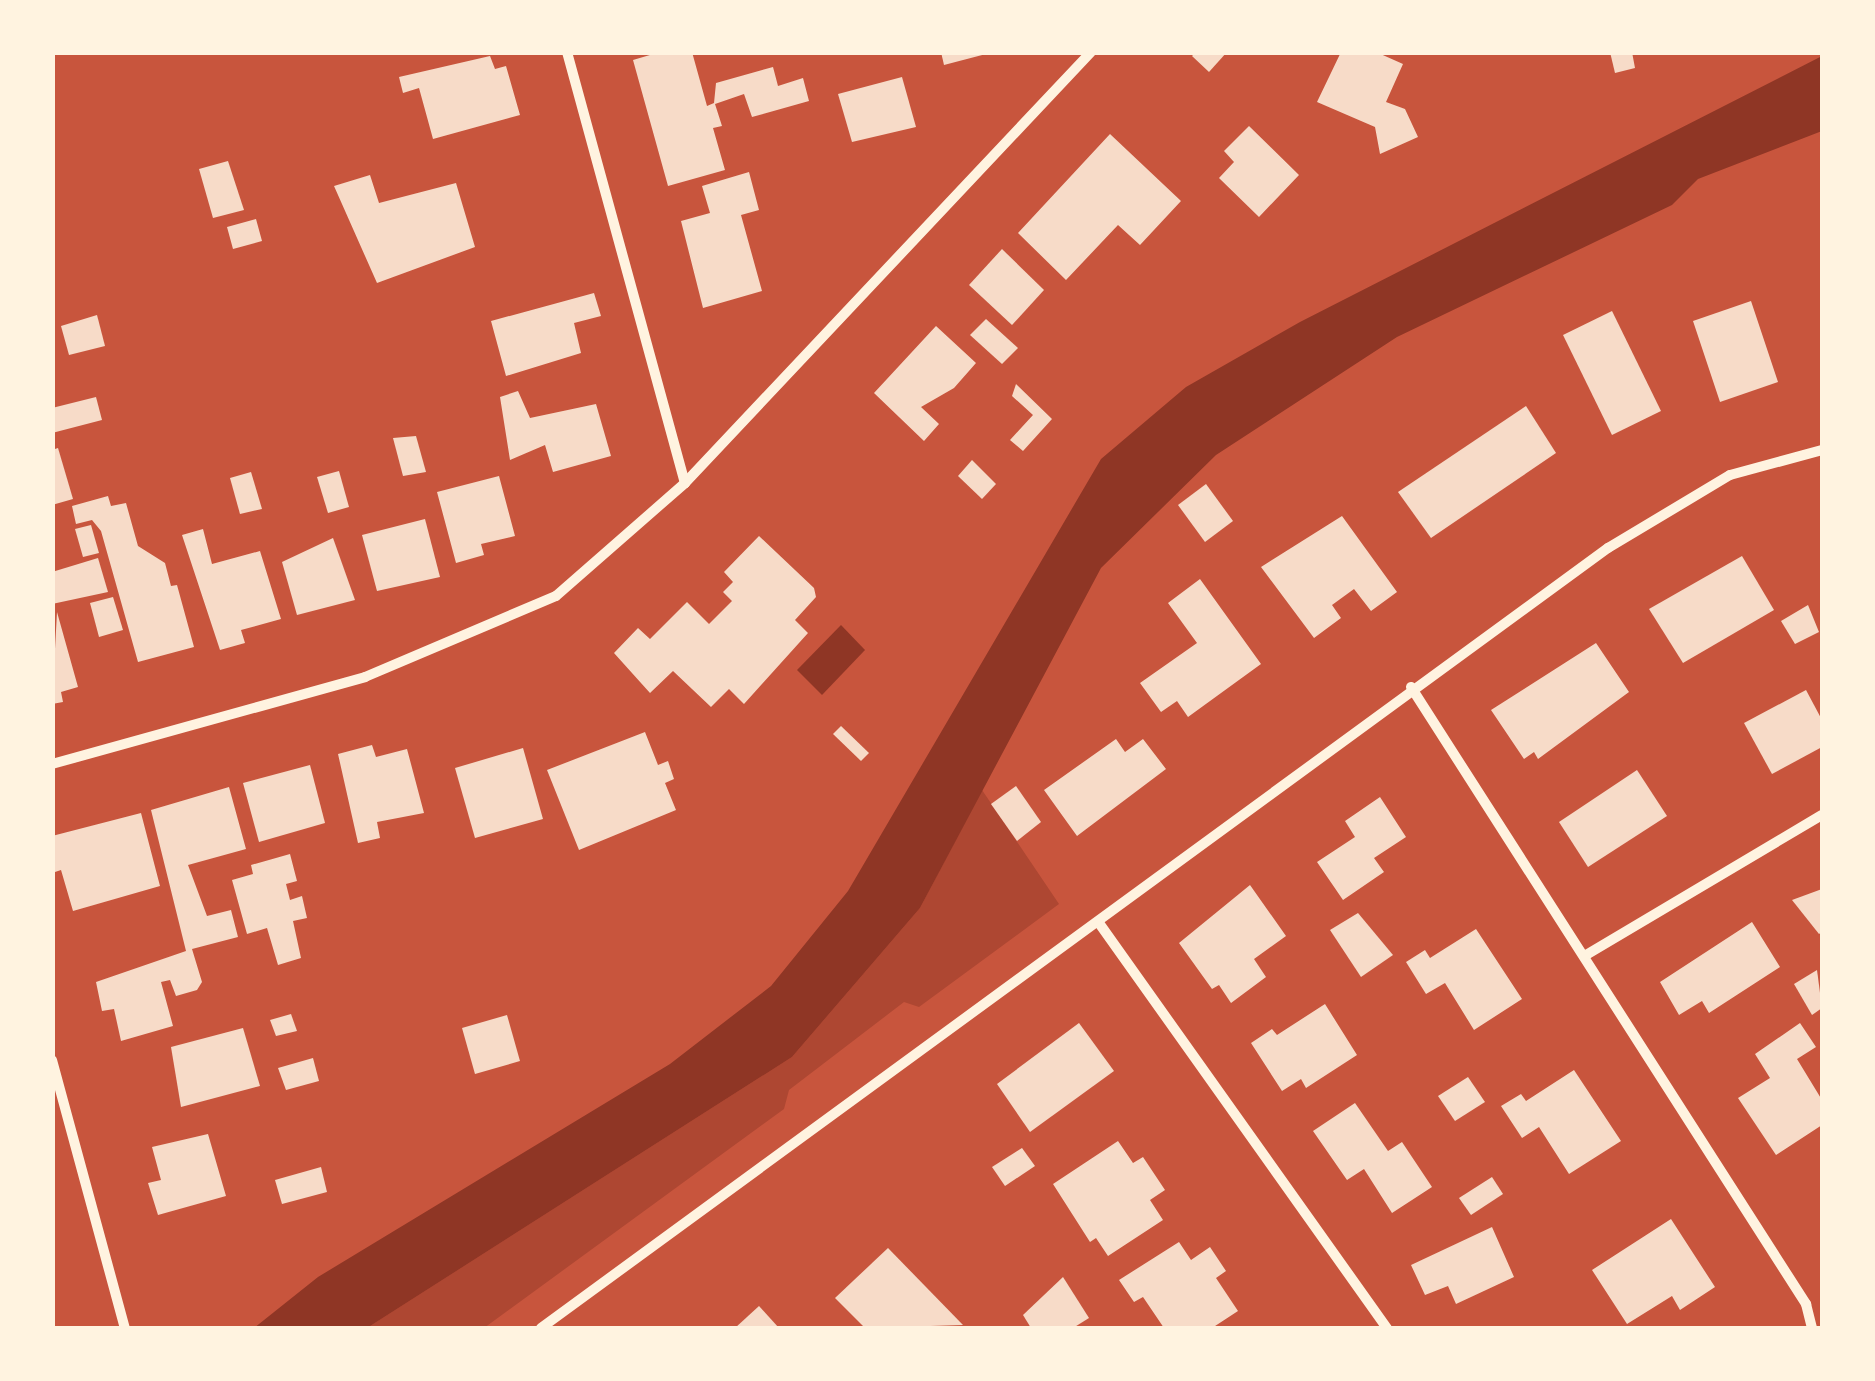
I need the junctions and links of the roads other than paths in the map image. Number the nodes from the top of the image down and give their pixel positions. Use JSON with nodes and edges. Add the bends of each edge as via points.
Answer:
{"nodes":[{"id":1,"x":568,"y":52,"type":"edge"},
{"id":2,"x":1091,"y":52,"type":"edge"},
{"id":3,"x":1822,"y":450,"type":"edge"},
{"id":4,"x":685,"y":483,"type":"junction"},
{"id":5,"x":1411,"y":686,"type":"junction"},
{"id":6,"x":52,"y":764,"type":"edge"},
{"id":7,"x":1822,"y":815,"type":"edge"},
{"id":8,"x":1099,"y":923,"type":"junction"},
{"id":9,"x":1586,"y":955,"type":"junction"},
{"id":10,"x":52,"y":1060,"type":"edge"},
{"id":11,"x":124,"y":1328,"type":"edge"},
{"id":12,"x":541,"y":1328,"type":"edge"},
{"id":13,"x":1387,"y":1328,"type":"edge"},
{"id":14,"x":1812,"y":1328,"type":"edge"}],
"edges":[{"from":1,"to":4,"type":"street"},
{"from":2,"to":4,"type":"street"},
{"from":3,"to":5,"type":"street","via":[[1730,475],[1608,548]]},
{"from":4,"to":6,"type":"street","via":[[556,596],[365,677]]},
{"from":5,"to":8,"type":"street"},
{"from":5,"to":9,"type":"street"},
{"from":7,"to":9,"type":"street"},
{"from":8,"to":12,"type":"street"},
{"from":8,"to":13,"type":"street"},
{"from":9,"to":14,"type":"street","via":[[1806,1304]]},
{"from":10,"to":11,"type":"street"}]}
